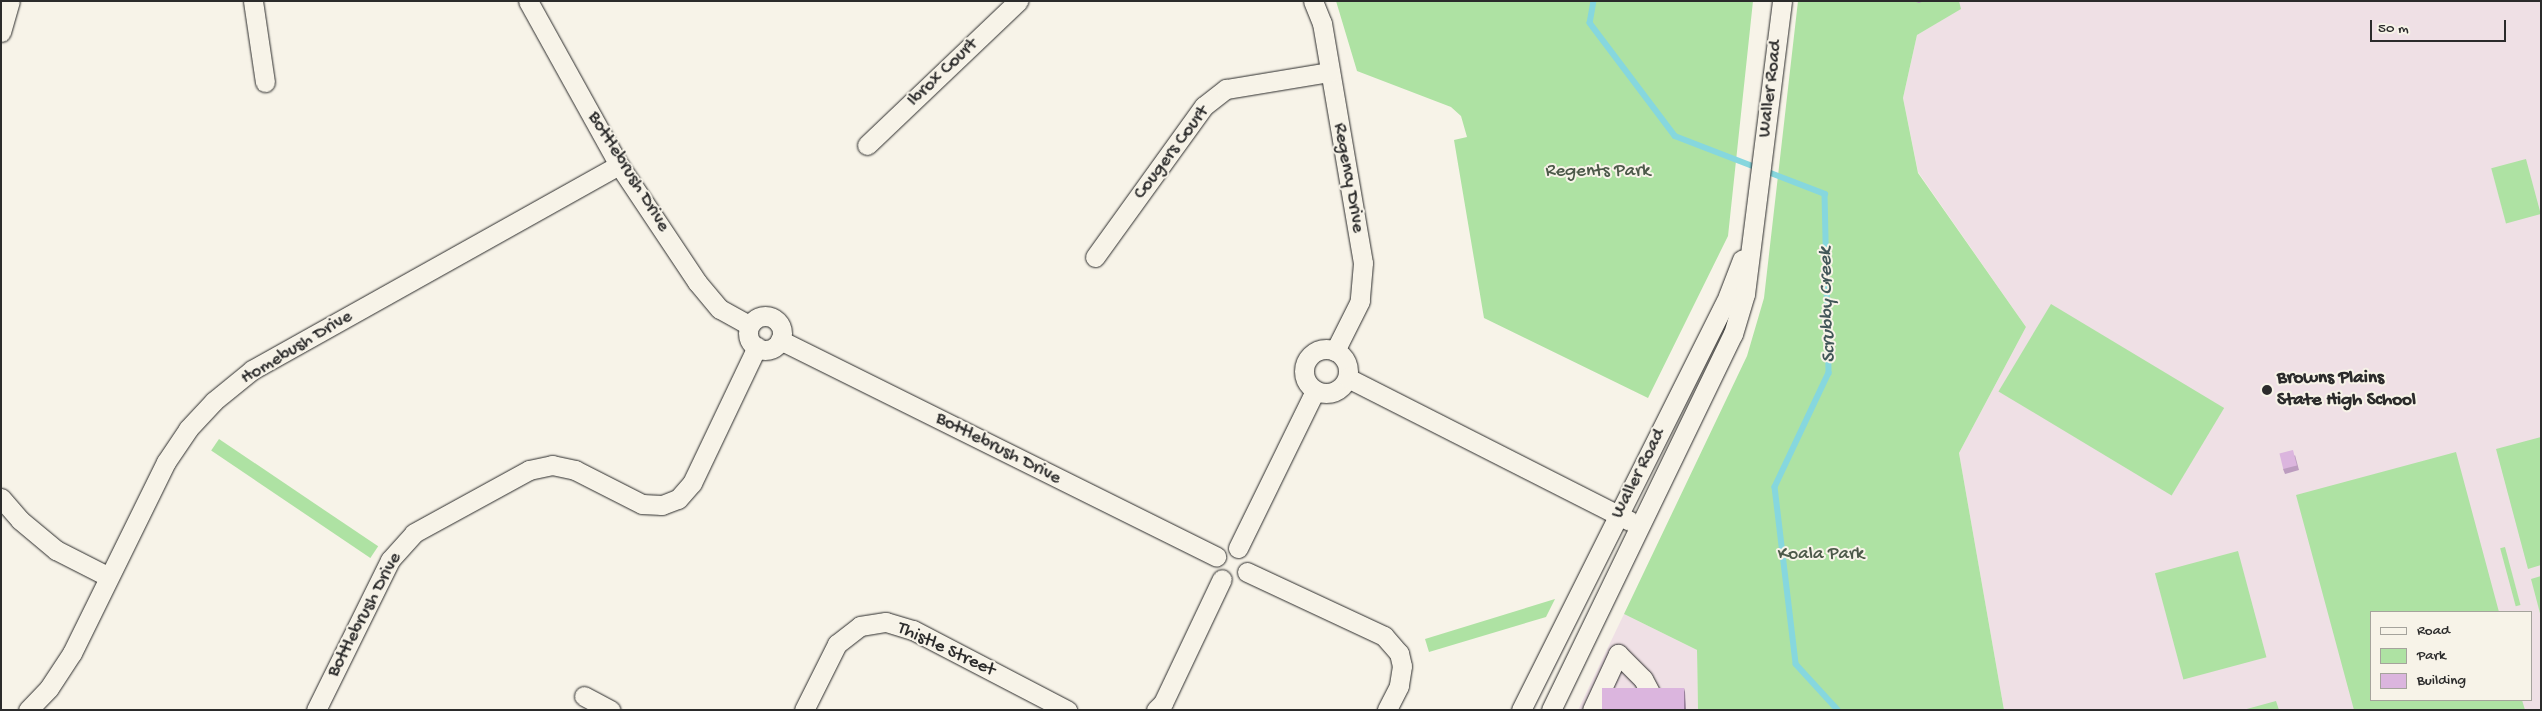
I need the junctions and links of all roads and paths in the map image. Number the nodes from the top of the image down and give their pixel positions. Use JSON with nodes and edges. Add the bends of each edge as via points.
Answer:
{"nodes":[{"id":1,"x":10,"y":1,"type":"edge"},
{"id":2,"x":254,"y":1,"type":"edge"},
{"id":3,"x":528,"y":1,"type":"edge"},
{"id":4,"x":1018,"y":1,"type":"edge"},
{"id":5,"x":1313,"y":1,"type":"edge"},
{"id":6,"x":1782,"y":1,"type":"edge"},
{"id":7,"x":1,"y":32,"type":"edge"},
{"id":8,"x":1330,"y":72,"type":"junction"},
{"id":9,"x":265,"y":82,"type":"dead end"},
{"id":10,"x":867,"y":145,"type":"dead end"},
{"id":11,"x":619,"y":165,"type":"junction"},
{"id":12,"x":1752,"y":236,"type":"junction"},
{"id":13,"x":1095,"y":257,"type":"dead end"},
{"id":14,"x":750,"y":325,"type":"junction"},
{"id":15,"x":780,"y":340,"type":"junction"},
{"id":16,"x":757,"y":347,"type":"junction"},
{"id":17,"x":1335,"y":351,"type":"junction"},
{"id":18,"x":1348,"y":378,"type":"junction"},
{"id":19,"x":1315,"y":391,"type":"junction"},
{"id":20,"x":1,"y":498,"type":"edge"},
{"id":21,"x":1618,"y":515,"type":"junction"},
{"id":22,"x":1640,"y":526,"type":"junction"},
{"id":23,"x":1238,"y":548,"type":"junction"},
{"id":24,"x":1216,"y":556,"type":"junction"},
{"id":25,"x":1247,"y":572,"type":"junction"},
{"id":26,"x":109,"y":577,"type":"junction"},
{"id":27,"x":1222,"y":579,"type":"junction"},
{"id":28,"x":1650,"y":692,"type":"edge"},
{"id":29,"x":584,"y":696,"type":"dead end"},
{"id":30,"x":28,"y":710,"type":"edge"},
{"id":31,"x":316,"y":710,"type":"edge"},
{"id":32,"x":610,"y":710,"type":"edge"},
{"id":33,"x":804,"y":710,"type":"edge"},
{"id":34,"x":1067,"y":710,"type":"edge"},
{"id":35,"x":1156,"y":710,"type":"edge"},
{"id":36,"x":1387,"y":710,"type":"edge"},
{"id":37,"x":1521,"y":710,"type":"edge"},
{"id":38,"x":1551,"y":710,"type":"edge"},
{"id":39,"x":1592,"y":710,"type":"edge"}],
"edges":[{"from":1,"to":7,"type":"street"},
{"from":2,"to":9,"type":"street"},
{"from":3,"to":11,"type":"street","name":"Bottlebrush Drive"},
{"from":4,"to":10,"type":"street","name":"Ibrox Court"},
{"from":5,"to":8,"type":"street","name":"Regency Drive","via":[[1322,23]]},
{"from":6,"to":12,"type":"street","name":"Waller Road"},
{"from":8,"to":13,"type":"street","name":"Cougers Court","via":[[1226,89],[1204,106]]},
{"from":8,"to":17,"type":"street","name":"Regency Drive","via":[[1363,263],[1360,301]]},
{"from":11,"to":14,"type":"street","name":"Bottlebrush Drive","via":[[697,282],[720,309]]},
{"from":11,"to":26,"type":"street","name":"Homebush Drive","via":[[252,370],[214,400],[188,429],[166,462]]},
{"from":12,"to":21,"type":"street","name":"Waller Road","via":[[1728,296]]},
{"from":12,"to":22,"type":"street","name":"Waller Road","via":[[1745,294],[1733,334]]},
{"from":14,"to":15,"type":"street","via":[[764,316],[774,319],[781,328]]},
{"from":14,"to":16,"type":"street","via":[[748,335]]},
{"from":15,"to":16,"type":"street","via":[[767,349]]},
{"from":15,"to":24,"type":"street","name":"Bottlebrush Drive"},
{"from":16,"to":31,"type":"street","name":"Bottlebrush Drive","via":[[692,482],[678,499],[662,505],[642,504],[575,470],[552,465],[529,470],[414,532],[390,560]]},
{"from":17,"to":18,"type":"street","via":[[1347,362]]},
{"from":17,"to":19,"type":"street","via":[[1318,350],[1306,361],[1304,378]]},
{"from":18,"to":19,"type":"street","via":[[1334,392]]},
{"from":18,"to":21,"type":"street"},
{"from":19,"to":23,"type":"street"},
{"from":20,"to":26,"type":"street","via":[[20,520],[56,550]]},
{"from":21,"to":22,"type":"street"},
{"from":21,"to":37,"type":"street","name":"Waller Road"},
{"from":22,"to":38,"type":"street","name":"Waller Road"},
{"from":23,"to":24,"type":"street","via":[[1225,548]]},
{"from":23,"to":25,"type":"street","via":[[1247,558]]},
{"from":24,"to":27,"type":"street","via":[[1215,569]]},
{"from":25,"to":27,"type":"street","via":[[1236,581]]},
{"from":25,"to":36,"type":"street","via":[[1384,636],[1399,653],[1402,666],[1399,686]]},
{"from":26,"to":30,"type":"street","name":"Homebush Drive","via":[[72,653],[49,688]]},
{"from":27,"to":35,"type":"street","via":[[1163,703]]},
{"from":28,"to":39,"type":"street","via":[[1643,679],[1618,654]]},
{"from":29,"to":32,"type":"street"},
{"from":33,"to":34,"type":"street","name":"Thistle Street","via":[[837,644],[860,626],[886,622],[913,630]]}]}
